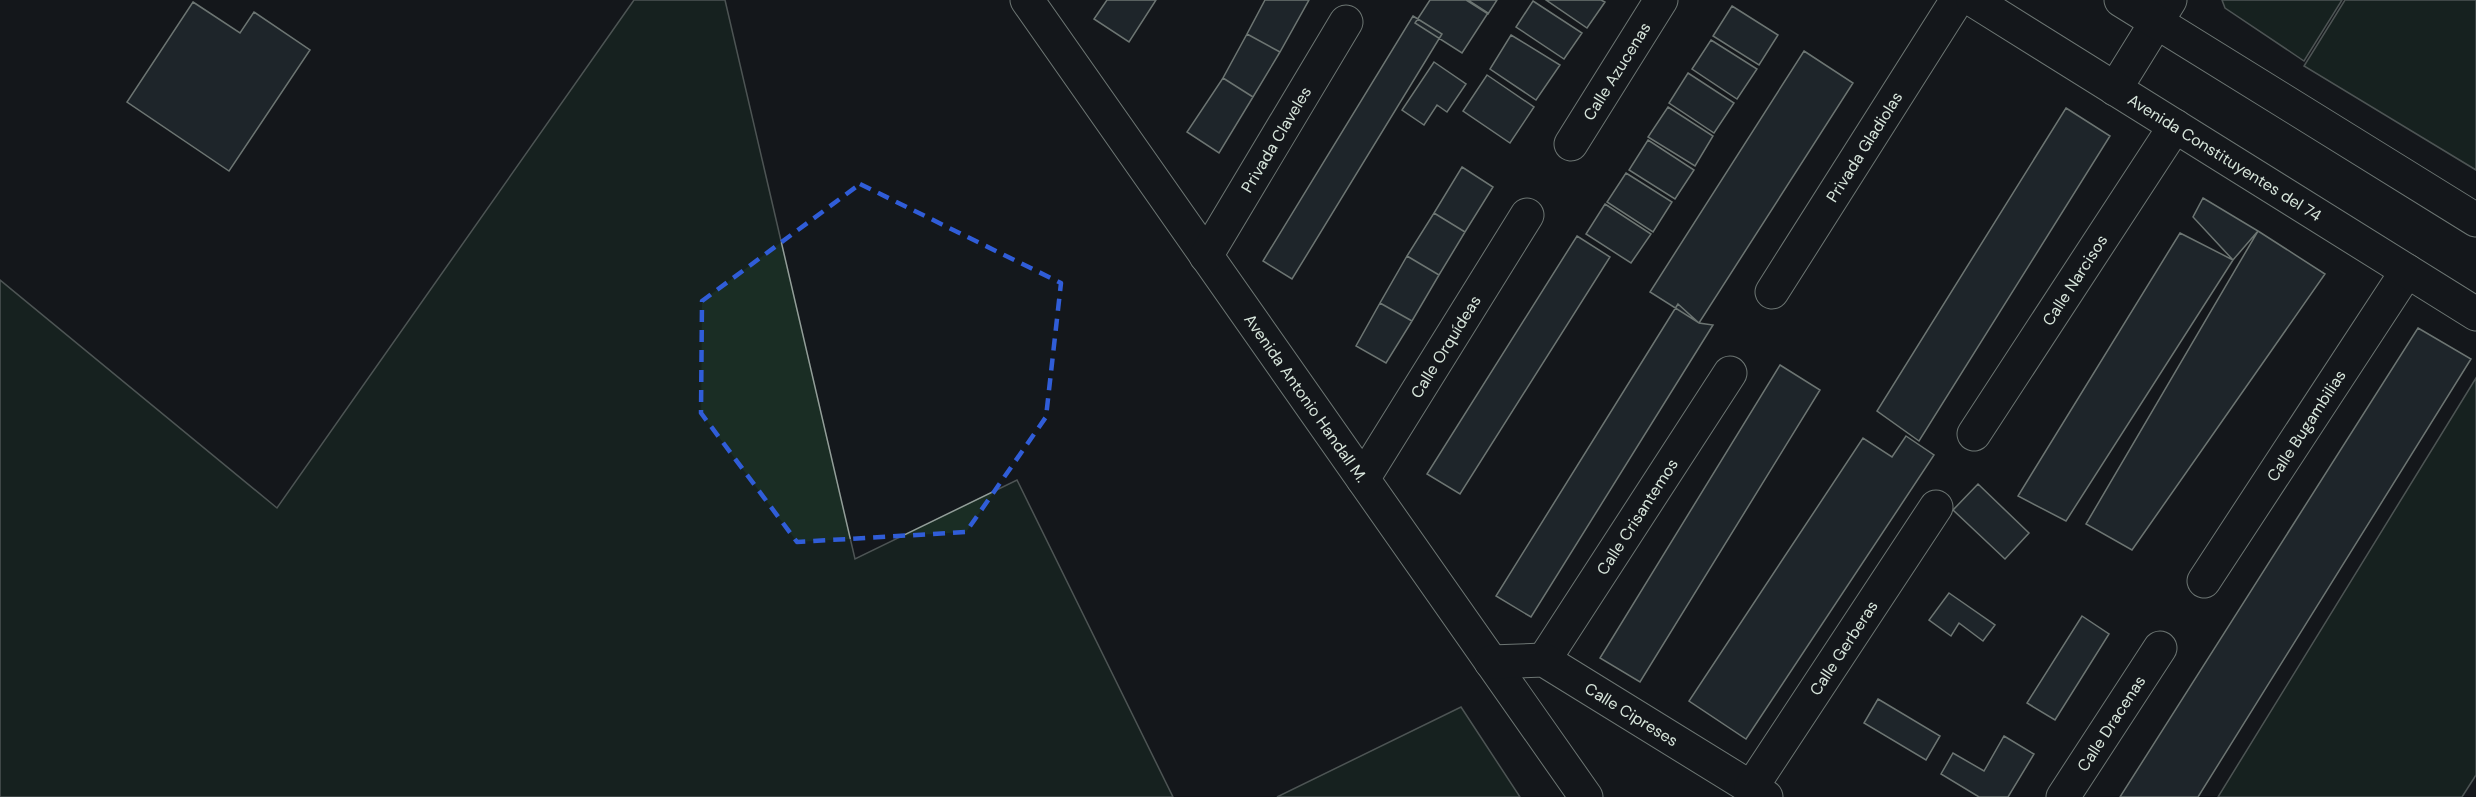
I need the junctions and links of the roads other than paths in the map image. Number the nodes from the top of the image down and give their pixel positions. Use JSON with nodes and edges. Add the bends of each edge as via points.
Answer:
{"nodes":[{"id":1,"x":1661,"y":0,"type":"edge"},
{"id":2,"x":1957,"y":0,"type":"edge"},
{"id":3,"x":1973,"y":0,"type":"edge"},
{"id":4,"x":2121,"y":0,"type":"edge"},
{"id":5,"x":1037,"y":5,"type":"edge"},
{"id":6,"x":2163,"y":11,"type":"edge"},
{"id":7,"x":1346,"y":22,"type":"dead end"},
{"id":8,"x":2115,"y":89,"type":"junction"},
{"id":9,"x":2175,"y":126,"type":"junction"},
{"id":10,"x":1572,"y":144,"type":"dead end"},
{"id":11,"x":1527,"y":215,"type":"dead end"},
{"id":12,"x":2476,"y":219,"type":"edge"},
{"id":13,"x":1206,"y":256,"type":"junction"},
{"id":14,"x":2407,"y":271,"type":"junction"},
{"id":15,"x":1772,"y":291,"type":"dead end"},
{"id":16,"x":2476,"y":314,"type":"edge"},
{"id":17,"x":1730,"y":373,"type":"dead end"},
{"id":18,"x":1974,"y":435,"type":"dead end"},
{"id":19,"x":1363,"y":479,"type":"junction"},
{"id":20,"x":1936,"y":507,"type":"dead end"},
{"id":21,"x":2204,"y":581,"type":"dead end"},
{"id":22,"x":2160,"y":648,"type":"dead end"},
{"id":23,"x":1544,"y":660,"type":"junction"},
{"id":24,"x":1491,"y":662,"type":"junction"},
{"id":25,"x":1759,"y":793,"type":"edge"},
{"id":26,"x":1586,"y":797,"type":"edge"},
{"id":27,"x":2063,"y":797,"type":"edge"}],
"edges":[{"from":1,"to":10,"type":"street","name":"Calle Azucenas"},
{"from":2,"to":15,"type":"street","name":"Privada Gladiolas"},
{"from":3,"to":8,"type":"street","name":"Avenida Constituyentes del 74"},
{"from":4,"to":6,"type":"street"},
{"from":5,"to":13,"type":"street","name":"Avenida Antonio Handall M."},
{"from":6,"to":8,"type":"street"},
{"from":6,"to":12,"type":"street"},
{"from":7,"to":13,"type":"street","name":"Privada Claveles"},
{"from":8,"to":9,"type":"street","name":"Avenida Constituyentes del 74"},
{"from":9,"to":14,"type":"street","name":"Avenida Constituyentes del 74"},
{"from":9,"to":18,"type":"street","name":"Calle Narcisos"},
{"from":11,"to":19,"type":"street","name":"Calle Orquídeas"},
{"from":13,"to":19,"type":"street","name":"Avenida Antonio Handall M."},
{"from":14,"to":16,"type":"street","name":"Avenida Constituyentes del 74"},
{"from":14,"to":21,"type":"street","name":"Calle Bugambilias"},
{"from":17,"to":23,"type":"street","name":"Calle Crisantemos"},
{"from":19,"to":24,"type":"street","name":"Avenida Antonio Handall M."},
{"from":20,"to":25,"type":"street","name":"Calle Gerberas"},
{"from":22,"to":27,"type":"street","name":"Calle Dracenas"},
{"from":23,"to":24,"type":"street"},
{"from":23,"to":25,"type":"street","name":"Calle Cipreses"},
{"from":24,"to":26,"type":"street","name":"Avenida Antonio Handall M."}]}
